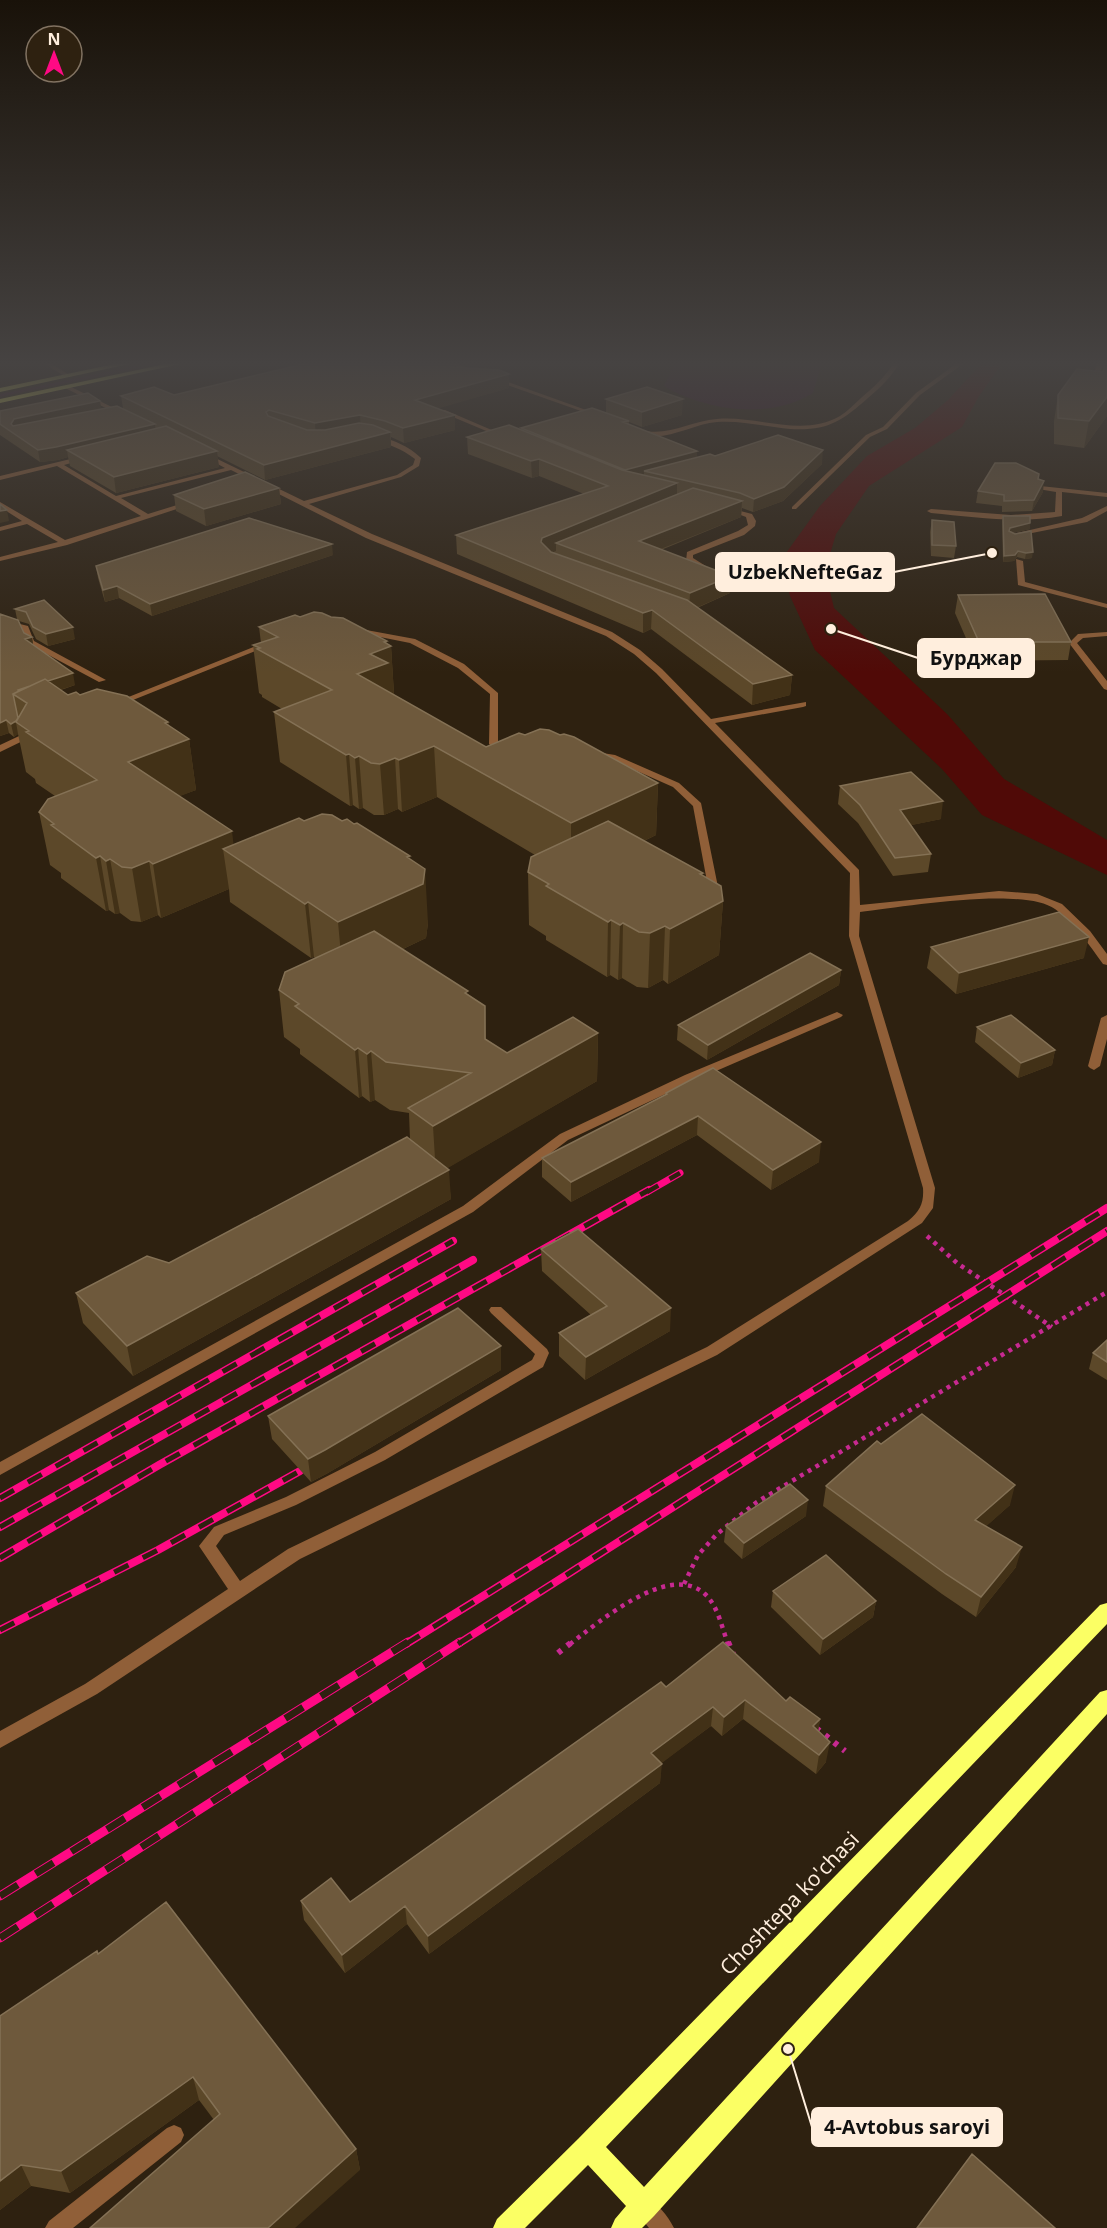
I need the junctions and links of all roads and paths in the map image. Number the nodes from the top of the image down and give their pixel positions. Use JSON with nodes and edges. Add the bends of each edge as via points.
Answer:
{"nodes":[{"id":1,"x":54,"y":465,"type":"edge"},
{"id":2,"x":60,"y":465,"type":"edge"},
{"id":3,"x":226,"y":465,"type":"edge"},
{"id":4,"x":416,"y":465,"type":"edge"},
{"id":5,"x":838,"y":465,"type":"edge"},
{"id":6,"x":232,"y":468,"type":"junction"},
{"id":7,"x":0,"y":478,"type":"edge"},
{"id":8,"x":1040,"y":488,"type":"edge"},
{"id":9,"x":1059,"y":490,"type":"junction"},
{"id":10,"x":1107,"y":495,"type":"edge"},
{"id":11,"x":115,"y":498,"type":"junction"},
{"id":12,"x":202,"y":498,"type":"edge"},
{"id":13,"x":304,"y":503,"type":"junction"},
{"id":14,"x":0,"y":504,"type":"edge"},
{"id":15,"x":714,"y":505,"type":"edge"},
{"id":16,"x":794,"y":508,"type":"dead end"},
{"id":17,"x":1107,"y":508,"type":"edge"},
{"id":18,"x":931,"y":511,"type":"dead end"},
{"id":19,"x":148,"y":517,"type":"junction"},
{"id":20,"x":28,"y":521,"type":"junction"},
{"id":21,"x":0,"y":529,"type":"edge"},
{"id":22,"x":1014,"y":536,"type":"edge"},
{"id":23,"x":64,"y":543,"type":"junction"},
{"id":24,"x":0,"y":559,"type":"edge"},
{"id":25,"x":1019,"y":561,"type":"edge"},
{"id":26,"x":714,"y":574,"type":"edge"},
{"id":27,"x":1107,"y":606,"type":"edge"},
{"id":28,"x":0,"y":621,"type":"edge"},
{"id":29,"x":344,"y":629,"type":"edge"},
{"id":30,"x":1107,"y":634,"type":"edge"},
{"id":31,"x":284,"y":640,"type":"edge"},
{"id":32,"x":102,"y":680,"type":"dead end"},
{"id":33,"x":1107,"y":687,"type":"edge"},
{"id":34,"x":803,"y":704,"type":"dead end"},
{"id":35,"x":108,"y":705,"type":"edge"},
{"id":36,"x":709,"y":722,"type":"junction"},
{"id":37,"x":47,"y":726,"type":"edge"},
{"id":38,"x":514,"y":748,"type":"edge"},
{"id":39,"x":0,"y":749,"type":"edge"},
{"id":40,"x":590,"y":754,"type":"edge"},
{"id":41,"x":713,"y":887,"type":"edge"},
{"id":42,"x":854,"y":909,"type":"junction"},
{"id":43,"x":1107,"y":962,"type":"edge"},
{"id":44,"x":837,"y":1015,"type":"dead end"},
{"id":45,"x":1107,"y":1018,"type":"edge"},
{"id":46,"x":1095,"y":1066,"type":"dead end"},
{"id":47,"x":913,"y":1224,"type":"junction"},
{"id":48,"x":1107,"y":1292,"type":"edge"},
{"id":49,"x":496,"y":1310,"type":"dead end"},
{"id":50,"x":1052,"y":1327,"type":"junction"},
{"id":51,"x":0,"y":1469,"type":"edge"},
{"id":52,"x":684,"y":1584,"type":"junction"},
{"id":53,"x":238,"y":1591,"type":"junction"},
{"id":54,"x":1107,"y":1611,"type":"edge"},
{"id":55,"x":558,"y":1653,"type":"dead end"},
{"id":56,"x":739,"y":1664,"type":"edge"},
{"id":57,"x":1107,"y":1700,"type":"edge"},
{"id":58,"x":810,"y":1722,"type":"edge"},
{"id":59,"x":0,"y":1740,"type":"edge"},
{"id":60,"x":845,"y":1751,"type":"dead end"},
{"id":61,"x":174,"y":2135,"type":"dead end"},
{"id":62,"x":588,"y":2147,"type":"junction"},
{"id":63,"x":645,"y":2207,"type":"junction"},
{"id":64,"x":56,"y":2228,"type":"edge"},
{"id":65,"x":506,"y":2228,"type":"edge"},
{"id":66,"x":624,"y":2228,"type":"edge"},
{"id":67,"x":663,"y":2228,"type":"edge"}],
"edges":[{"from":1,"to":7,"type":"street"},
{"from":2,"to":11,"type":"street"},
{"from":3,"to":6,"type":"street"},
{"from":4,"to":13,"type":"street","via":[[399,476]]},
{"from":5,"to":16,"type":"street"},
{"from":6,"to":11,"type":"street"},
{"from":6,"to":13,"type":"street","via":[[251,482]]},
{"from":8,"to":9,"type":"street"},
{"from":9,"to":10,"type":"street"},
{"from":9,"to":18,"type":"street","via":[[1059,514],[1037,518]]},
{"from":11,"to":19,"type":"street"},
{"from":12,"to":19,"type":"street"},
{"from":13,"to":36,"type":"street","via":[[369,536],[609,634],[649,661]]},
{"from":14,"to":20,"type":"street"},
{"from":15,"to":26,"type":"street","via":[[737,510],[752,521],[741,533],[690,554],[689,559]]},
{"from":17,"to":22,"type":"street","via":[[1084,520]]},
{"from":19,"to":23,"type":"street"},
{"from":20,"to":21,"type":"street"},
{"from":20,"to":23,"type":"street"},
{"from":23,"to":24,"type":"street"},
{"from":25,"to":27,"type":"street","via":[[1021,583]]},
{"from":28,"to":32,"type":"street","via":[[25,628],[31,642]]},
{"from":29,"to":38,"type":"street","via":[[412,641],[460,666],[494,693],[493,744]]},
{"from":30,"to":33,"type":"street","via":[[1081,636],[1073,644]]},
{"from":31,"to":35,"type":"street"},
{"from":34,"to":36,"type":"street"},
{"from":36,"to":42,"type":"street","via":[[855,872]]},
{"from":37,"to":39,"type":"street"},
{"from":40,"to":41,"type":"street","via":[[612,758],[676,785],[698,805]]},
{"from":42,"to":43,"type":"street","via":[[999,894],[1037,897],[1058,906],[1086,933]]},
{"from":42,"to":47,"type":"street","via":[[854,936],[929,1188],[930,1202],[924,1215]]},
{"from":44,"to":51,"type":"street","via":[[564,1137],[468,1209]]},
{"from":45,"to":46,"type":"street"},
{"from":47,"to":50,"type":"path","via":[[957,1263]]},
{"from":47,"to":53,"type":"street","via":[[712,1351],[294,1554]]},
{"from":48,"to":50,"type":"path"},
{"from":49,"to":53,"type":"street","via":[[542,1353],[538,1363],[380,1456],[291,1501],[219,1531],[207,1546]]},
{"from":50,"to":52,"type":"path","via":[[757,1502],[698,1555]]},
{"from":52,"to":55,"type":"path","via":[[659,1587],[634,1598]]},
{"from":52,"to":56,"type":"path","via":[[704,1593],[719,1615],[726,1641]]},
{"from":53,"to":59,"type":"street","via":[[91,1689]]},
{"from":54,"to":62,"type":"main road","name":"Choshtepa ko'chasi"},
{"from":57,"to":63,"type":"main road"},
{"from":58,"to":60,"type":"path"},
{"from":61,"to":64,"type":"street"},
{"from":62,"to":63,"type":"main road"},
{"from":62,"to":65,"type":"main road","name":"Choshtepa ko'chasi"},
{"from":63,"to":66,"type":"main road"},
{"from":63,"to":67,"type":"street"}]}
